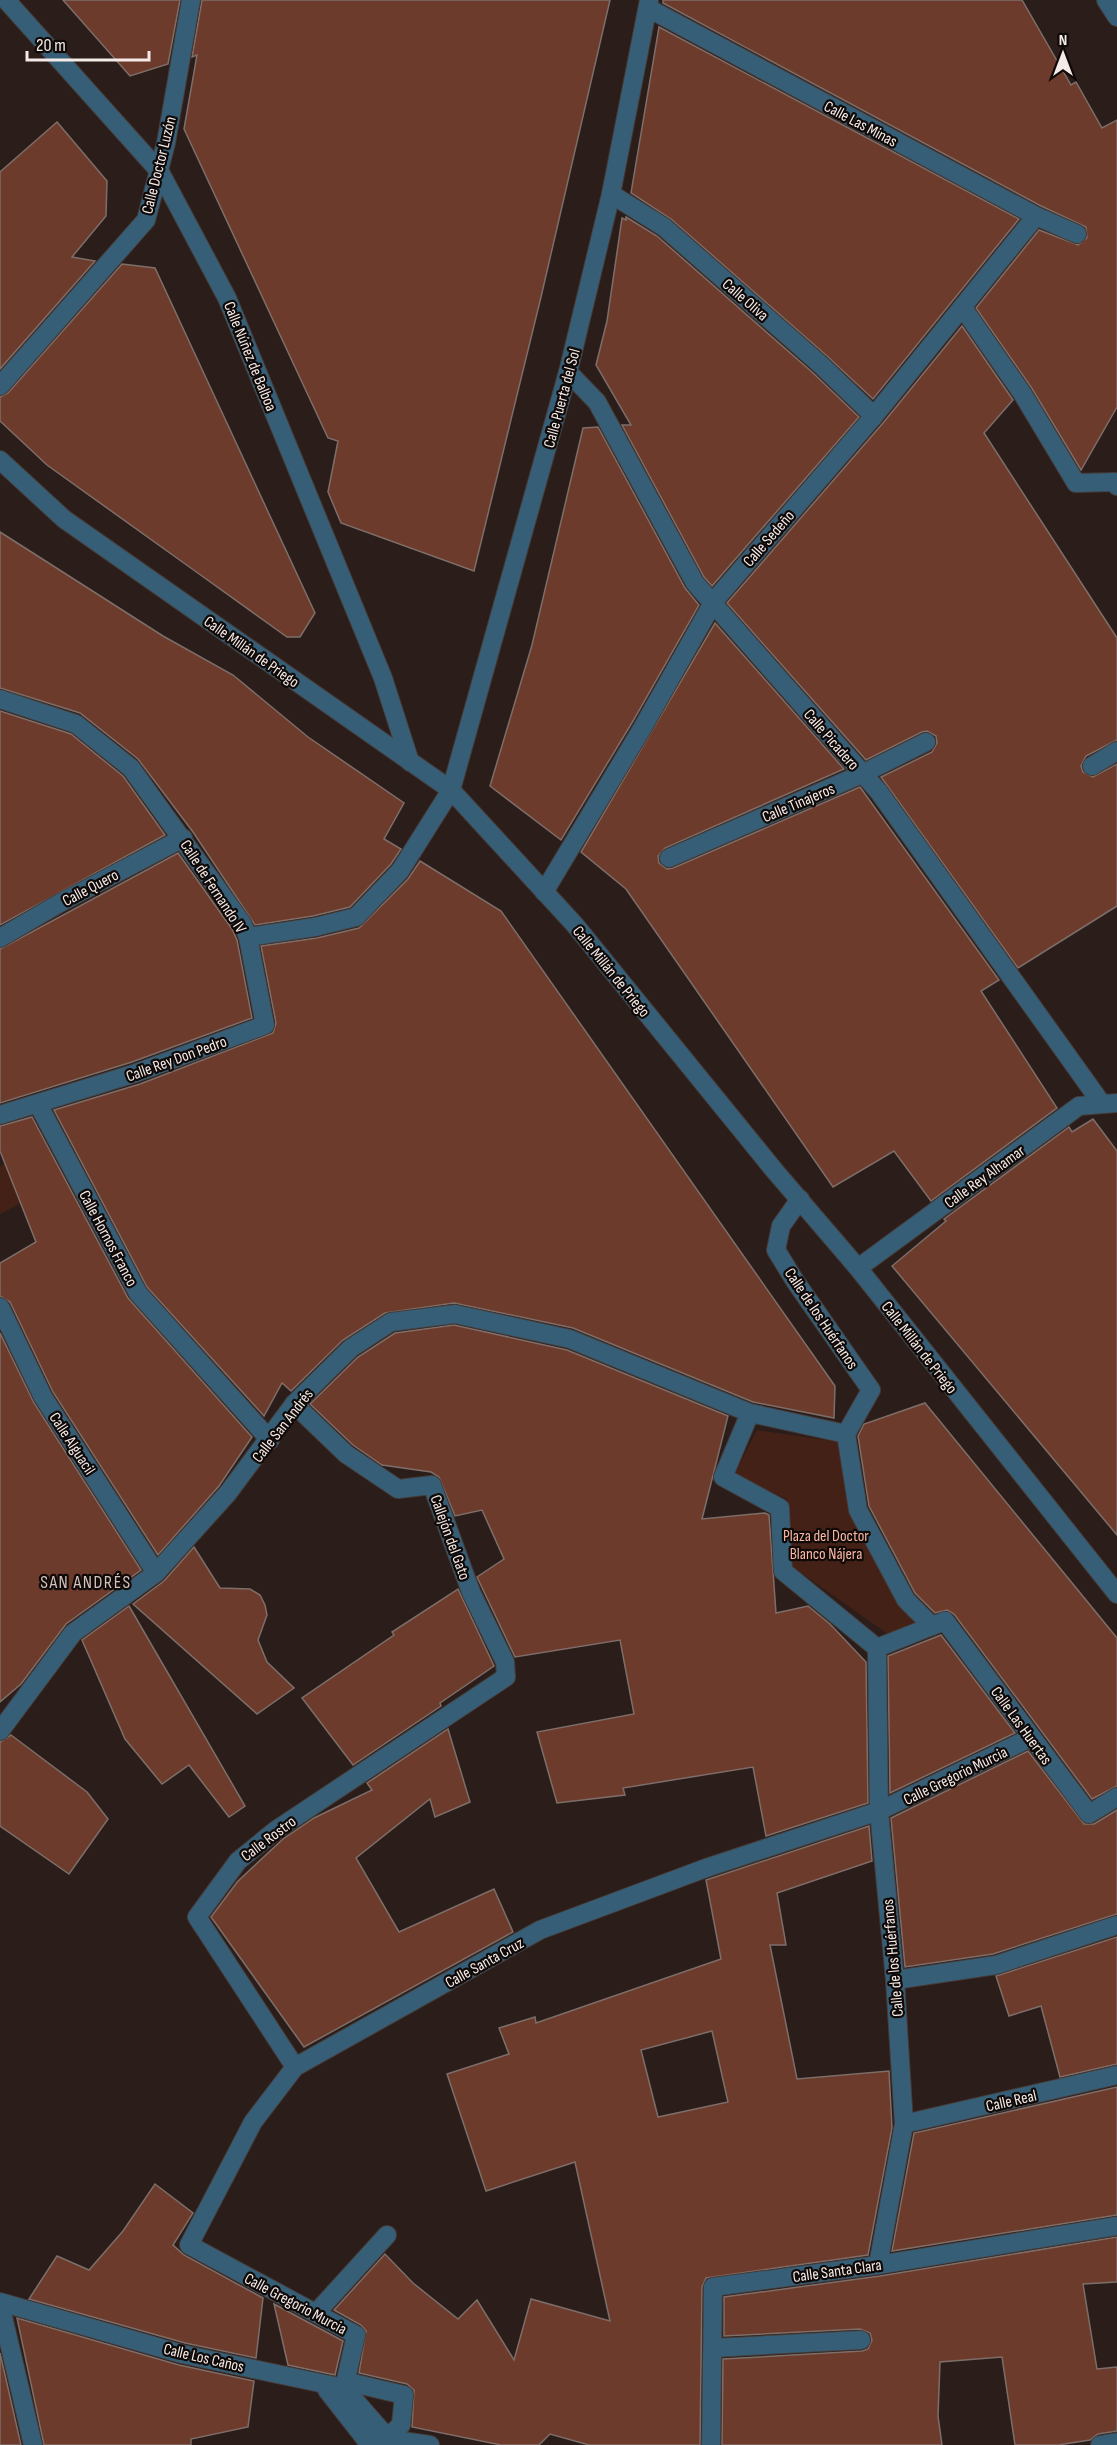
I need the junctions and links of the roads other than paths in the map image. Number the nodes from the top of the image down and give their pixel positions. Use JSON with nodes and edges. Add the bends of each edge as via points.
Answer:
{"nodes":[{"id":1,"x":6,"y":0,"type":"edge"},
{"id":2,"x":191,"y":0,"type":"edge"},
{"id":3,"x":1106,"y":0,"type":"edge"},
{"id":4,"x":648,"y":4,"type":"edge"},
{"id":5,"x":1117,"y":17,"type":"edge"},
{"id":6,"x":160,"y":172,"type":"junction"},
{"id":7,"x":611,"y":194,"type":"junction"},
{"id":8,"x":1036,"y":216,"type":"junction"},
{"id":9,"x":1077,"y":234,"type":"dead end"},
{"id":10,"x":963,"y":308,"type":"junction"},
{"id":11,"x":568,"y":372,"type":"junction"},
{"id":12,"x":0,"y":386,"type":"edge"},
{"id":13,"x":874,"y":416,"type":"junction"},
{"id":14,"x":0,"y":460,"type":"edge"},
{"id":15,"x":1116,"y":482,"type":"edge"},
{"id":16,"x":714,"y":601,"type":"junction"},
{"id":17,"x":0,"y":699,"type":"edge"},
{"id":18,"x":926,"y":741,"type":"dead end"},
{"id":19,"x":1117,"y":751,"type":"edge"},
{"id":20,"x":410,"y":762,"type":"junction"},
{"id":21,"x":1092,"y":766,"type":"dead end"},
{"id":22,"x":862,"y":774,"type":"junction"},
{"id":23,"x":451,"y":790,"type":"junction"},
{"id":24,"x":183,"y":838,"type":"junction"},
{"id":25,"x":669,"y":858,"type":"dead end"},
{"id":26,"x":544,"y":892,"type":"junction"},
{"id":27,"x":248,"y":937,"type":"junction"},
{"id":28,"x":0,"y":938,"type":"edge"},
{"id":29,"x":38,"y":1104,"type":"junction"},
{"id":30,"x":1109,"y":1104,"type":"edge"},
{"id":31,"x":0,"y":1115,"type":"edge"},
{"id":32,"x":800,"y":1199,"type":"junction"},
{"id":33,"x":858,"y":1268,"type":"junction"},
{"id":34,"x":0,"y":1307,"type":"edge"},
{"id":35,"x":294,"y":1404,"type":"junction"},
{"id":36,"x":750,"y":1413,"type":"junction"},
{"id":37,"x":846,"y":1434,"type":"junction"},
{"id":38,"x":270,"y":1440,"type":"junction"},
{"id":39,"x":156,"y":1573,"type":"junction"},
{"id":40,"x":1117,"y":1594,"type":"edge"},
{"id":41,"x":932,"y":1626,"type":"junction"},
{"id":42,"x":877,"y":1648,"type":"junction"},
{"id":43,"x":506,"y":1677,"type":"joint"},
{"id":44,"x":0,"y":1731,"type":"edge"},
{"id":45,"x":1030,"y":1738,"type":"junction"},
{"id":46,"x":1117,"y":1797,"type":"edge"},
{"id":47,"x":879,"y":1811,"type":"junction"},
{"id":48,"x":1117,"y":1925,"type":"edge"},
{"id":49,"x":895,"y":1980,"type":"junction"},
{"id":50,"x":295,"y":2067,"type":"junction"},
{"id":51,"x":1117,"y":2074,"type":"edge"},
{"id":52,"x":904,"y":2124,"type":"junction"},
{"id":53,"x":1117,"y":2226,"type":"edge"},
{"id":54,"x":387,"y":2235,"type":"dead end"},
{"id":55,"x":189,"y":2245,"type":"joint"},
{"id":56,"x":878,"y":2265,"type":"junction"},
{"id":57,"x":0,"y":2303,"type":"edge"},
{"id":58,"x":316,"y":2313,"type":"junction"},
{"id":59,"x":861,"y":2340,"type":"dead end"},
{"id":60,"x":713,"y":2348,"type":"junction"},
{"id":61,"x":342,"y":2387,"type":"junction"},
{"id":62,"x":386,"y":2442,"type":"edge"},
{"id":63,"x":1117,"y":2442,"type":"edge"},
{"id":64,"x":33,"y":2445,"type":"edge"},
{"id":65,"x":370,"y":2445,"type":"edge"},
{"id":66,"x":429,"y":2445,"type":"edge"},
{"id":67,"x":711,"y":2445,"type":"edge"},
{"id":68,"x":1100,"y":2445,"type":"edge"}],
"edges":[{"from":1,"to":6,"type":"street","name":"Calle Núñez de Balboa"},
{"from":2,"to":6,"type":"street","name":"Calle Doctor Luzón"},
{"from":3,"to":5,"type":"street"},
{"from":4,"to":7,"type":"street","name":"Calle Puerta del Sol"},
{"from":4,"to":8,"type":"street","name":"Calle Las Minas"},
{"from":6,"to":12,"type":"street","name":"Calle Doctor Luzón","via":[[146,220]]},
{"from":6,"to":20,"type":"street","name":"Calle Núñez de Balboa","via":[[227,298],[379,669]]},
{"from":7,"to":11,"type":"street","name":"Calle Puerta del Sol"},
{"from":7,"to":13,"type":"street","name":"Calle Oliva","via":[[664,227]]},
{"from":8,"to":9,"type":"street","name":"Calle Las Minas"},
{"from":8,"to":10,"type":"street","name":"Calle Sedeño"},
{"from":10,"to":13,"type":"street","name":"Calle Sedeño"},
{"from":10,"to":15,"type":"street","via":[[1022,393],[1076,483]]},
{"from":11,"to":16,"type":"street","name":"Calle Picadero","via":[[597,402],[695,583]]},
{"from":11,"to":23,"type":"street","name":"Calle Puerta del Sol"},
{"from":13,"to":16,"type":"street","name":"Calle Sedeño"},
{"from":14,"to":20,"type":"street","name":"Calle Millán de Priego","via":[[64,519]]},
{"from":16,"to":22,"type":"street","name":"Calle Picadero"},
{"from":16,"to":26,"type":"street","name":"Calle Sedeño"},
{"from":17,"to":24,"type":"street","name":"Calle de Fernando IV","via":[[76,724],[131,768]]},
{"from":18,"to":22,"type":"street","name":"Calle Tinajeros"},
{"from":19,"to":21,"type":"street"},
{"from":20,"to":23,"type":"street","name":"Calle Millán de Priego"},
{"from":22,"to":25,"type":"street","name":"Calle Tinajeros"},
{"from":22,"to":30,"type":"street","name":"Calle Picadero"},
{"from":23,"to":26,"type":"street","name":"Calle Millán de Priego"},
{"from":23,"to":27,"type":"street","name":"Calle de Fernando IV","via":[[400,872],[356,916]]},
{"from":24,"to":27,"type":"street","name":"Calle de Fernando IV"},
{"from":24,"to":28,"type":"street","name":"Calle Quero"},
{"from":26,"to":32,"type":"street","name":"Calle Millán de Priego"},
{"from":27,"to":29,"type":"street","name":"Calle Rey Don Pedro","via":[[266,1025]]},
{"from":29,"to":31,"type":"street","name":"Calle Rey Don Pedro"},
{"from":29,"to":38,"type":"street","name":"Calle Hornos Franco","via":[[138,1293]]},
{"from":30,"to":33,"type":"street","name":"Calle Rey Alhamar","via":[[1079,1106]]},
{"from":32,"to":33,"type":"street","name":"Calle Millán de Priego"},
{"from":32,"to":37,"type":"street","name":"Calle de los Huérfanos","via":[[781,1226],[776,1250],[872,1390]]},
{"from":33,"to":40,"type":"street","name":"Calle Millán de Priego"},
{"from":34,"to":39,"type":"street","name":"Calle Alguacil","via":[[43,1396]]},
{"from":35,"to":36,"type":"street","name":"Calle San Andrés","via":[[351,1348],[390,1323],[455,1314],[570,1339]]},
{"from":35,"to":38,"type":"street","name":"Calle San Andrés"},
{"from":35,"to":43,"type":"street","name":"Callejón del Gato","via":[[346,1454],[398,1489],[432,1485],[471,1592],[505,1662]]},
{"from":36,"to":37,"type":"street","name":"Calle San Andrés"},
{"from":36,"to":42,"type":"street","via":[[723,1477],[780,1508],[783,1571]]},
{"from":37,"to":41,"type":"street","via":[[858,1510],[906,1600]]},
{"from":38,"to":39,"type":"street","name":"Calle San Andrés","via":[[195,1533]]},
{"from":39,"to":44,"type":"street","name":"Calle San Andrés","via":[[73,1633]]},
{"from":41,"to":42,"type":"street"},
{"from":41,"to":45,"type":"street","name":"Calle Las Huertas","via":[[945,1621]]},
{"from":42,"to":47,"type":"street","name":"Calle de los Huérfanos"},
{"from":43,"to":50,"type":"street","name":"Calle Rostro","via":[[276,1830],[238,1861],[196,1917]]},
{"from":45,"to":46,"type":"street","name":"Calle Las Huertas","via":[[1089,1814]]},
{"from":45,"to":47,"type":"street","name":"Calle Gregorio Murcia"},
{"from":47,"to":49,"type":"street","name":"Calle de los Huérfanos"},
{"from":47,"to":50,"type":"street","name":"Calle Santa Cruz","via":[[706,1868],[540,1930]]},
{"from":48,"to":49,"type":"street","via":[[996,1965]]},
{"from":49,"to":52,"type":"street","name":"Calle de los Huérfanos"},
{"from":50,"to":55,"type":"street","name":"Calle Santa Cruz","via":[[253,2122]]},
{"from":51,"to":52,"type":"street","name":"Calle Real"},
{"from":52,"to":56,"type":"street","name":"Calle de los Huérfanos"},
{"from":53,"to":56,"type":"street","name":"Calle Santa Clara"},
{"from":54,"to":58,"type":"street"},
{"from":55,"to":58,"type":"street","name":"Calle Gregorio Murcia"},
{"from":56,"to":60,"type":"street","name":"Calle Santa Clara","via":[[713,2287]]},
{"from":57,"to":61,"type":"street","name":"Calle Los Caños","via":[[182,2354]]},
{"from":57,"to":64,"type":"street"},
{"from":58,"to":61,"type":"street","name":"Calle Gregorio Murcia","via":[[356,2335]]},
{"from":59,"to":60,"type":"street"},
{"from":60,"to":67,"type":"street","name":"Calle Santa Clara"},
{"from":61,"to":62,"type":"street"},
{"from":61,"to":62,"type":"street","name":"Calle Los Caños","via":[[353,2384],[404,2395],[401,2425]]},
{"from":61,"to":65,"type":"street","via":[[327,2390]]},
{"from":62,"to":66,"type":"street"},
{"from":63,"to":68,"type":"street"}]}
